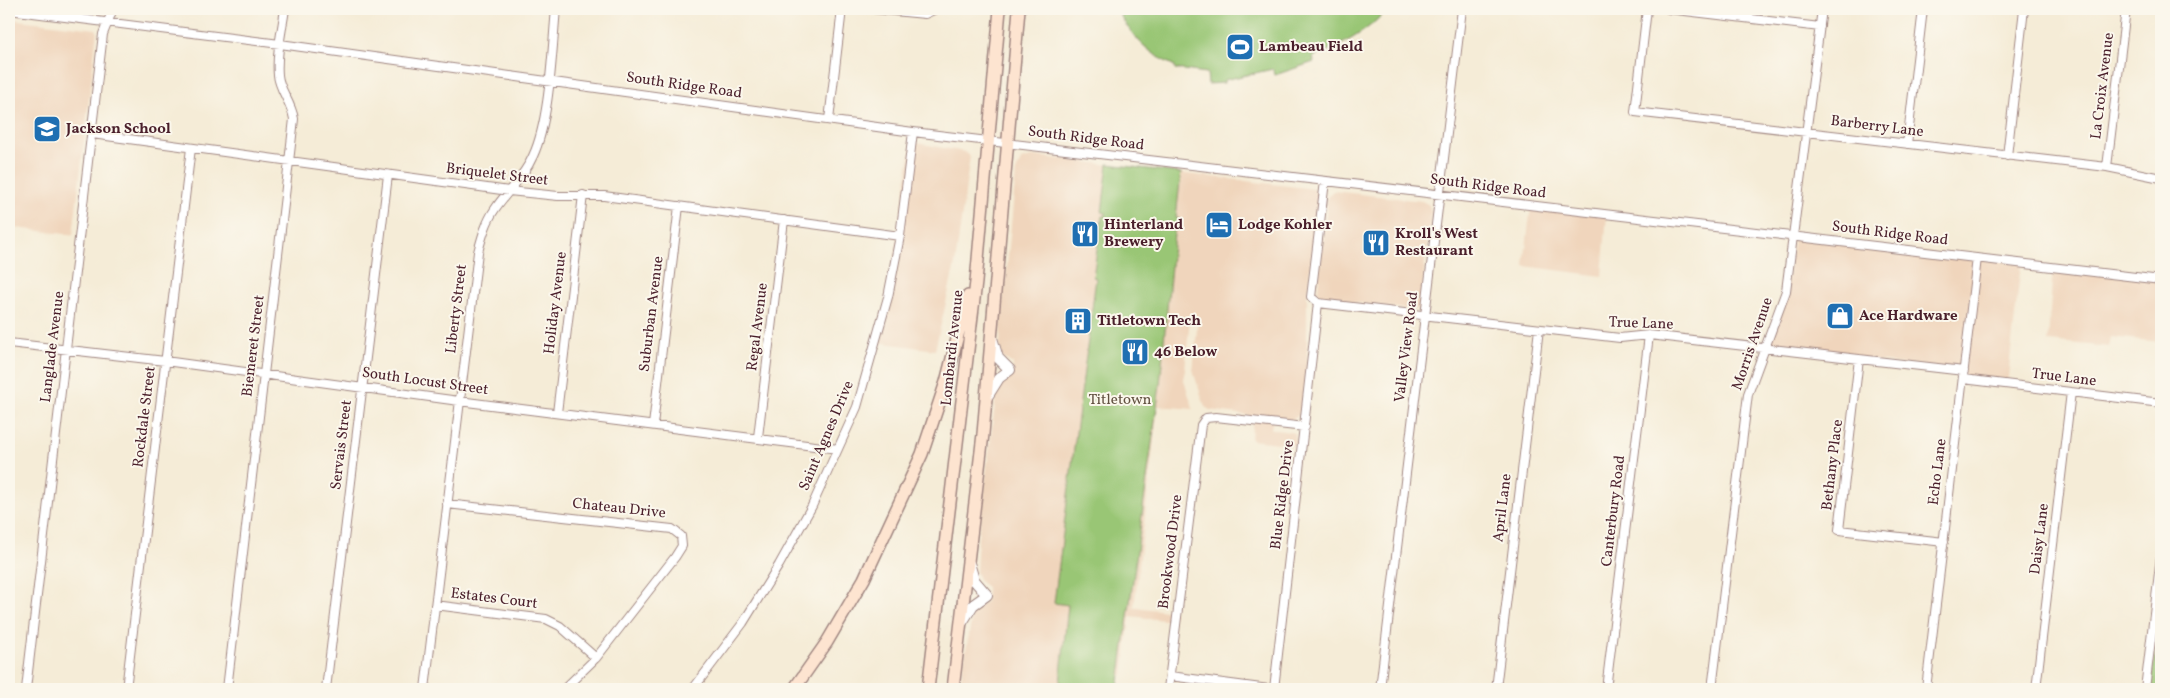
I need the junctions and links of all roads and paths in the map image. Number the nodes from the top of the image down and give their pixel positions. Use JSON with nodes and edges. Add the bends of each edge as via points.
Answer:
{"nodes":[{"id":1,"x":113,"y":9,"type":"edge"},
{"id":2,"x":284,"y":9,"type":"edge"},
{"id":3,"x":556,"y":9,"type":"edge"},
{"id":4,"x":842,"y":9,"type":"edge"},
{"id":5,"x":874,"y":9,"type":"edge"},
{"id":6,"x":1000,"y":9,"type":"edge"},
{"id":7,"x":1019,"y":9,"type":"edge"},
{"id":8,"x":1462,"y":9,"type":"edge"},
{"id":9,"x":1647,"y":9,"type":"edge"},
{"id":10,"x":1672,"y":9,"type":"edge"},
{"id":11,"x":1822,"y":9,"type":"edge"},
{"id":12,"x":1923,"y":9,"type":"edge"},
{"id":13,"x":2024,"y":9,"type":"edge"},
{"id":14,"x":2126,"y":9,"type":"edge"},
{"id":15,"x":9,"y":10,"type":"edge"},
{"id":16,"x":934,"y":10,"type":"edge"},
{"id":17,"x":1718,"y":12,"type":"edge"},
{"id":18,"x":108,"y":22,"type":"junction"},
{"id":19,"x":1820,"y":27,"type":"junction"},
{"id":20,"x":280,"y":44,"type":"junction"},
{"id":21,"x":548,"y":81,"type":"junction"},
{"id":22,"x":829,"y":120,"type":"junction"},
{"id":23,"x":913,"y":132,"type":"junction"},
{"id":24,"x":1807,"y":132,"type":"junction"},
{"id":25,"x":92,"y":134,"type":"junction"},
{"id":26,"x":988,"y":141,"type":"junction"},
{"id":27,"x":1007,"y":143,"type":"junction"},
{"id":28,"x":1907,"y":144,"type":"junction"},
{"id":29,"x":190,"y":148,"type":"junction"},
{"id":30,"x":2007,"y":156,"type":"junction"},
{"id":31,"x":290,"y":161,"type":"junction"},
{"id":32,"x":2107,"y":167,"type":"junction"},
{"id":33,"x":388,"y":174,"type":"junction"},
{"id":34,"x":2161,"y":178,"type":"edge"},
{"id":35,"x":1325,"y":181,"type":"junction"},
{"id":36,"x":509,"y":191,"type":"junction"},
{"id":37,"x":583,"y":195,"type":"junction"},
{"id":38,"x":1440,"y":195,"type":"junction"},
{"id":39,"x":679,"y":206,"type":"junction"},
{"id":40,"x":784,"y":220,"type":"junction"},
{"id":41,"x":900,"y":236,"type":"junction"},
{"id":42,"x":1794,"y":236,"type":"junction"},
{"id":43,"x":1977,"y":258,"type":"junction"},
{"id":44,"x":2161,"y":280,"type":"edge"},
{"id":45,"x":976,"y":282,"type":"junction"},
{"id":46,"x":1318,"y":303,"type":"junction"},
{"id":47,"x":1425,"y":316,"type":"junction"},
{"id":48,"x":1539,"y":329,"type":"junction"},
{"id":49,"x":1649,"y":335,"type":"junction"},
{"id":50,"x":992,"y":337,"type":"junction"},
{"id":51,"x":9,"y":343,"type":"edge"},
{"id":52,"x":1765,"y":348,"type":"junction"},
{"id":53,"x":66,"y":350,"type":"junction"},
{"id":54,"x":1859,"y":359,"type":"junction"},
{"id":55,"x":165,"y":361,"type":"junction"},
{"id":56,"x":1964,"y":371,"type":"junction"},
{"id":57,"x":264,"y":374,"type":"junction"},
{"id":58,"x":1963,"y":380,"type":"junction"},
{"id":59,"x":362,"y":388,"type":"junction"},
{"id":60,"x":2071,"y":392,"type":"junction"},
{"id":61,"x":987,"y":397,"type":"junction"},
{"id":62,"x":459,"y":401,"type":"junction"},
{"id":63,"x":2161,"y":403,"type":"edge"},
{"id":64,"x":556,"y":413,"type":"junction"},
{"id":65,"x":653,"y":425,"type":"junction"},
{"id":66,"x":1305,"y":427,"type":"junction"},
{"id":67,"x":758,"y":437,"type":"junction"},
{"id":68,"x":838,"y":449,"type":"junction"},
{"id":69,"x":447,"y":504,"type":"junction"},
{"id":70,"x":1944,"y":542,"type":"junction"},
{"id":71,"x":2161,"y":556,"type":"edge"},
{"id":72,"x":968,"y":557,"type":"junction"},
{"id":73,"x":435,"y":605,"type":"junction"},
{"id":74,"x":961,"y":624,"type":"junction"},
{"id":75,"x":596,"y":658,"type":"junction"},
{"id":76,"x":1170,"y":676,"type":"junction"},
{"id":77,"x":26,"y":689,"type":"edge"},
{"id":78,"x":126,"y":689,"type":"edge"},
{"id":79,"x":227,"y":689,"type":"edge"},
{"id":80,"x":326,"y":689,"type":"edge"},
{"id":81,"x":425,"y":689,"type":"edge"},
{"id":82,"x":564,"y":689,"type":"edge"},
{"id":83,"x":693,"y":689,"type":"edge"},
{"id":84,"x":794,"y":689,"type":"edge"},
{"id":85,"x":928,"y":689,"type":"edge"},
{"id":86,"x":953,"y":689,"type":"edge"},
{"id":87,"x":1168,"y":689,"type":"edge"},
{"id":88,"x":1269,"y":689,"type":"edge"},
{"id":89,"x":1274,"y":689,"type":"edge"},
{"id":90,"x":1380,"y":689,"type":"edge"},
{"id":91,"x":1496,"y":689,"type":"edge"},
{"id":92,"x":1606,"y":689,"type":"edge"},
{"id":93,"x":1712,"y":689,"type":"edge"},
{"id":94,"x":1926,"y":689,"type":"edge"},
{"id":95,"x":2036,"y":689,"type":"edge"},
{"id":96,"x":2145,"y":689,"type":"edge"}],
"edges":[{"from":1,"to":18,"type":"street","name":"Langlade Avenue"},
{"from":2,"to":20,"type":"street","name":"Biemeret Street"},
{"from":3,"to":21,"type":"street","name":"Liberty Street"},
{"from":4,"to":22,"type":"street"},
{"from":5,"to":16,"type":"street","via":[[925,14]]},
{"from":6,"to":26,"type":"main road","name":"Lombardi Avenue"},
{"from":7,"to":27,"type":"main road"},
{"from":8,"to":38,"type":"street","name":"Valley View Road"},
{"from":9,"to":24,"type":"street","name":"Barberry Lane","via":[[1635,112]]},
{"from":10,"to":17,"type":"street"},
{"from":11,"to":19,"type":"street","name":"Morris Avenue"},
{"from":12,"to":28,"type":"street"},
{"from":13,"to":30,"type":"street"},
{"from":14,"to":32,"type":"street","name":"La Croix Avenue"},
{"from":15,"to":18,"type":"street","name":"South Ridge Road"},
{"from":17,"to":19,"type":"street"},
{"from":18,"to":20,"type":"street","name":"South Ridge Road"},
{"from":18,"to":25,"type":"street","name":"Langlade Avenue","via":[[103,34]]},
{"from":19,"to":24,"type":"street","name":"Morris Avenue"},
{"from":20,"to":21,"type":"street","name":"South Ridge Road"},
{"from":20,"to":31,"type":"street","name":"Biemeret Street","via":[[280,87],[292,105],[294,119]]},
{"from":21,"to":22,"type":"street","name":"South Ridge Road"},
{"from":21,"to":36,"type":"street","name":"Liberty Street","via":[[542,127],[533,156]]},
{"from":22,"to":23,"type":"street","name":"South Ridge Road"},
{"from":23,"to":26,"type":"street","name":"South Ridge Road"},
{"from":23,"to":41,"type":"street","name":"Saint Agnes Drive"},
{"from":24,"to":28,"type":"street","name":"Barberry Lane"},
{"from":24,"to":42,"type":"street","name":"Morris Avenue"},
{"from":25,"to":29,"type":"street","name":"Briquelet Street"},
{"from":25,"to":53,"type":"street","name":"Langlade Avenue"},
{"from":26,"to":27,"type":"street","name":"South Ridge Road"},
{"from":26,"to":45,"type":"main road","name":"Lombardi Avenue"},
{"from":27,"to":35,"type":"street","name":"South Ridge Road"},
{"from":27,"to":50,"type":"main road"},
{"from":28,"to":30,"type":"street","name":"Barberry Lane"},
{"from":29,"to":31,"type":"street","name":"Briquelet Street"},
{"from":29,"to":55,"type":"street","name":"Rockdale Street"},
{"from":30,"to":32,"type":"street","name":"Barberry Lane"},
{"from":31,"to":33,"type":"street","name":"Briquelet Street"},
{"from":31,"to":57,"type":"street","name":"Biemeret Street"},
{"from":32,"to":34,"type":"street","name":"Barberry Lane"},
{"from":33,"to":36,"type":"street","name":"Briquelet Street"},
{"from":33,"to":59,"type":"street","name":"Servais Street"},
{"from":35,"to":38,"type":"street","name":"South Ridge Road"},
{"from":35,"to":46,"type":"street","name":"Blue Ridge Drive","via":[[1311,297]]},
{"from":36,"to":37,"type":"street","name":"Briquelet Street"},
{"from":36,"to":62,"type":"street","name":"Liberty Street","via":[[486,224],[478,252]]},
{"from":37,"to":39,"type":"street","name":"Briquelet Street"},
{"from":37,"to":64,"type":"street","name":"Holiday Avenue"},
{"from":38,"to":42,"type":"street","name":"South Ridge Road"},
{"from":38,"to":47,"type":"street","name":"Valley View Road"},
{"from":39,"to":40,"type":"street","name":"Briquelet Street"},
{"from":39,"to":65,"type":"street","name":"Suburban Avenue"},
{"from":40,"to":41,"type":"street","name":"Briquelet Street"},
{"from":40,"to":67,"type":"street","name":"Regal Avenue"},
{"from":41,"to":68,"type":"street","name":"Saint Agnes Drive","via":[[875,348]]},
{"from":42,"to":43,"type":"street","name":"South Ridge Road"},
{"from":42,"to":52,"type":"street","name":"Morris Avenue","via":[[1786,290]]},
{"from":43,"to":44,"type":"street","name":"South Ridge Road"},
{"from":43,"to":56,"type":"street","name":"Echo Lane"},
{"from":45,"to":84,"type":"main road","via":[[968,298],[946,382],[922,454],[864,579],[827,642]]},
{"from":45,"to":85,"type":"main road","name":"Lombardi Avenue"},
{"from":46,"to":47,"type":"street","name":"True Lane"},
{"from":46,"to":66,"type":"street","name":"Blue Ridge Drive"},
{"from":47,"to":48,"type":"street","name":"True Lane"},
{"from":47,"to":90,"type":"street","name":"Valley View Road"},
{"from":48,"to":49,"type":"street","name":"True Lane","via":[[1620,338]]},
{"from":48,"to":91,"type":"street","name":"April Lane"},
{"from":49,"to":52,"type":"street","name":"True Lane"},
{"from":49,"to":92,"type":"street","name":"Canterbury Road"},
{"from":50,"to":61,"type":"main road"},
{"from":50,"to":61,"type":"street","via":[[998,358],[1010,370],[999,378]]},
{"from":51,"to":53,"type":"street","name":"South Locust Street"},
{"from":52,"to":54,"type":"street","name":"True Lane"},
{"from":52,"to":93,"type":"street","name":"Morris Avenue","via":[[1748,394]]},
{"from":53,"to":55,"type":"street","name":"South Locust Street"},
{"from":53,"to":77,"type":"street","name":"Langlade Avenue"},
{"from":54,"to":56,"type":"street","name":"True Lane"},
{"from":54,"to":70,"type":"street","name":"Bethany Place","via":[[1839,530]]},
{"from":55,"to":57,"type":"street","name":"South Locust Street"},
{"from":55,"to":78,"type":"street","name":"Rockdale Street"},
{"from":56,"to":58,"type":"street","name":"Echo Lane"},
{"from":57,"to":59,"type":"street","name":"South Locust Street"},
{"from":57,"to":79,"type":"street","name":"Biemeret Street"},
{"from":58,"to":60,"type":"street","name":"True Lane"},
{"from":58,"to":70,"type":"street","name":"Echo Lane"},
{"from":59,"to":62,"type":"street","name":"South Locust Street"},
{"from":59,"to":80,"type":"street","name":"Servais Street"},
{"from":60,"to":63,"type":"street","name":"True Lane"},
{"from":60,"to":95,"type":"street","name":"Daisy Lane"},
{"from":61,"to":72,"type":"main road"},
{"from":62,"to":64,"type":"street","name":"South Locust Street"},
{"from":62,"to":69,"type":"street","name":"Liberty Street"},
{"from":64,"to":65,"type":"street","name":"South Locust Street"},
{"from":65,"to":67,"type":"street","name":"South Locust Street"},
{"from":66,"to":76,"type":"street","name":"Brookwood Drive","via":[[1218,417],[1205,419],[1200,429]]},
{"from":66,"to":89,"type":"street","name":"Blue Ridge Drive"},
{"from":67,"to":68,"type":"street","name":"South Locust Street"},
{"from":68,"to":83,"type":"street","name":"Saint Agnes Drive","via":[[812,506],[779,565],[743,623]]},
{"from":69,"to":73,"type":"street","name":"Liberty Street"},
{"from":69,"to":75,"type":"street","name":"Chateau Drive","via":[[672,529],[681,536],[682,546],[675,557]]},
{"from":70,"to":94,"type":"street","name":"Echo Lane"},
{"from":71,"to":96,"type":"street"},
{"from":72,"to":74,"type":"main road"},
{"from":72,"to":74,"type":"street","via":[[974,580],[987,595],[973,605]]},
{"from":73,"to":75,"type":"street","name":"Estates Court","via":[[546,619],[560,626]]},
{"from":73,"to":81,"type":"street","name":"Liberty Street"},
{"from":74,"to":86,"type":"main road"},
{"from":75,"to":82,"type":"street","name":"Chateau Drive"},
{"from":76,"to":87,"type":"street","name":"Brookwood Drive"},
{"from":76,"to":88,"type":"street"}]}
